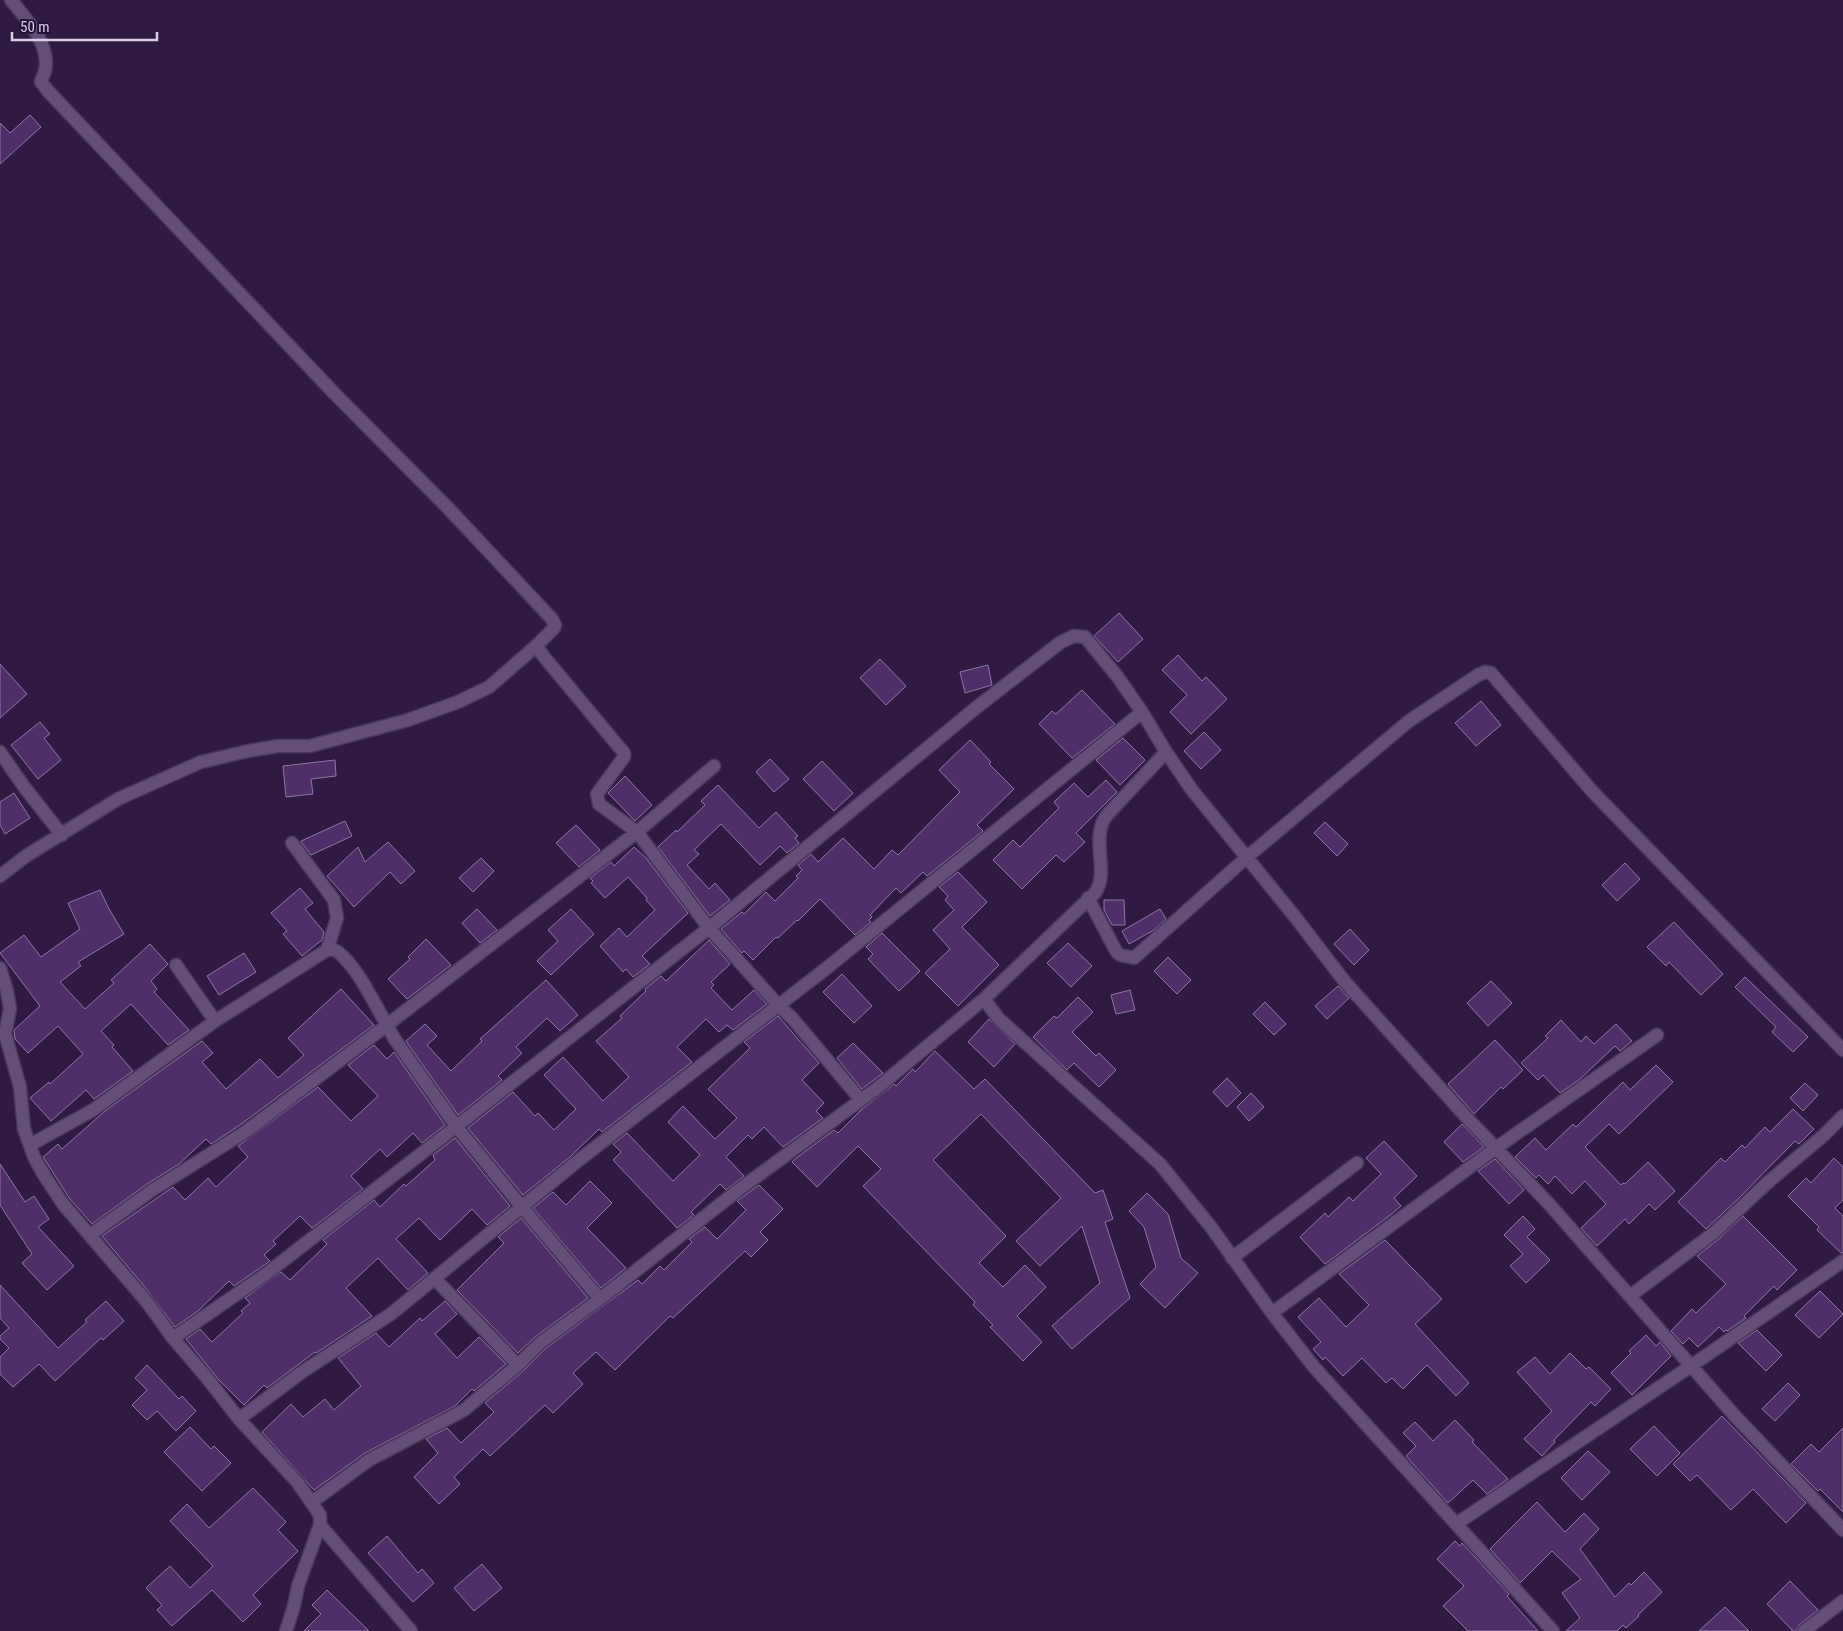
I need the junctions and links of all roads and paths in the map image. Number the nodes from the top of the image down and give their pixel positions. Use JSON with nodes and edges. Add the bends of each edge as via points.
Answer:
{"nodes":[{"id":1,"x":11,"y":0,"type":"edge"},
{"id":2,"x":541,"y":653,"type":"junction"},
{"id":3,"x":1142,"y":712,"type":"junction"},
{"id":4,"x":0,"y":752,"type":"edge"},
{"id":5,"x":1166,"y":752,"type":"junction"},
{"id":6,"x":714,"y":766,"type":"dead end"},
{"id":7,"x":638,"y":832,"type":"junction"},
{"id":8,"x":62,"y":835,"type":"junction"},
{"id":9,"x":292,"y":843,"type":"dead end"},
{"id":10,"x":1247,"y":857,"type":"junction"},
{"id":11,"x":0,"y":876,"type":"edge"},
{"id":12,"x":1088,"y":898,"type":"junction"},
{"id":13,"x":709,"y":928,"type":"junction"},
{"id":14,"x":327,"y":950,"type":"junction"},
{"id":15,"x":176,"y":965,"type":"dead end"},
{"id":16,"x":0,"y":968,"type":"edge"},
{"id":17,"x":984,"y":999,"type":"junction"},
{"id":18,"x":779,"y":1006,"type":"junction"},
{"id":19,"x":215,"y":1021,"type":"junction"},
{"id":20,"x":387,"y":1025,"type":"junction"},
{"id":21,"x":1657,"y":1035,"type":"dead end"},
{"id":22,"x":1843,"y":1050,"type":"edge"},
{"id":23,"x":861,"y":1100,"type":"junction"},
{"id":24,"x":1843,"y":1116,"type":"edge"},
{"id":25,"x":456,"y":1126,"type":"junction"},
{"id":26,"x":30,"y":1144,"type":"junction"},
{"id":27,"x":1496,"y":1148,"type":"junction"},
{"id":28,"x":1357,"y":1163,"type":"dead end"},
{"id":29,"x":522,"y":1207,"type":"junction"},
{"id":30,"x":90,"y":1235,"type":"junction"},
{"id":31,"x":1232,"y":1258,"type":"junction"},
{"id":32,"x":1843,"y":1261,"type":"edge"},
{"id":33,"x":434,"y":1279,"type":"junction"},
{"id":34,"x":1630,"y":1296,"type":"junction"},
{"id":35,"x":600,"y":1299,"type":"junction"},
{"id":36,"x":1272,"y":1313,"type":"junction"},
{"id":37,"x":173,"y":1338,"type":"junction"},
{"id":38,"x":518,"y":1365,"type":"junction"},
{"id":39,"x":1691,"y":1366,"type":"junction"},
{"id":40,"x":239,"y":1419,"type":"junction"},
{"id":41,"x":312,"y":1502,"type":"junction"},
{"id":42,"x":1456,"y":1524,"type":"junction"},
{"id":43,"x":320,"y":1525,"type":"junction"},
{"id":44,"x":1843,"y":1530,"type":"edge"},
{"id":45,"x":1843,"y":1601,"type":"edge"},
{"id":46,"x":286,"y":1631,"type":"edge"},
{"id":47,"x":411,"y":1631,"type":"edge"},
{"id":48,"x":1553,"y":1631,"type":"edge"},
{"id":49,"x":1804,"y":1631,"type":"edge"}],
"edges":[{"from":1,"to":2,"type":"street","via":[[44,45],[45,71],[40,82],[552,619],[555,625]]},
{"from":2,"to":7,"type":"street","via":[[624,753],[597,794],[597,799],[599,804]]},
{"from":2,"to":8,"type":"street","via":[[489,687],[408,720],[310,746],[248,750],[201,762],[118,799]]},
{"from":3,"to":5,"type":"street"},
{"from":3,"to":13,"type":"street","via":[[1085,637],[1074,636],[978,707]]},
{"from":3,"to":18,"type":"street"},
{"from":4,"to":8,"type":"street"},
{"from":5,"to":10,"type":"street","via":[[1192,790]]},
{"from":5,"to":12,"type":"street","via":[[1101,823],[1100,882],[1095,893]]},
{"from":6,"to":7,"type":"street"},
{"from":7,"to":13,"type":"street"},
{"from":7,"to":20,"type":"street"},
{"from":8,"to":11,"type":"street"},
{"from":9,"to":14,"type":"street","via":[[334,900],[337,918]]},
{"from":10,"to":12,"type":"street","via":[[1134,958],[1116,951]]},
{"from":10,"to":22,"type":"street","via":[[1408,721],[1478,675],[1491,673],[1591,790]]},
{"from":10,"to":27,"type":"street","via":[[1345,982]]},
{"from":12,"to":17,"type":"street"},
{"from":13,"to":18,"type":"street"},
{"from":13,"to":25,"type":"street"},
{"from":14,"to":19,"type":"street"},
{"from":14,"to":20,"type":"street","via":[[338,952],[354,970]]},
{"from":15,"to":19,"type":"street"},
{"from":16,"to":26,"type":"street","via":[[10,1009],[5,1034],[20,1087],[24,1129]]},
{"from":17,"to":23,"type":"street"},
{"from":17,"to":31,"type":"street","via":[[999,1019],[1160,1164]]},
{"from":18,"to":23,"type":"street"},
{"from":18,"to":29,"type":"street"},
{"from":19,"to":26,"type":"street","via":[[93,1110]]},
{"from":20,"to":25,"type":"street"},
{"from":20,"to":30,"type":"street","via":[[245,1132],[151,1191]]},
{"from":21,"to":27,"type":"street"},
{"from":23,"to":35,"type":"street","via":[[741,1188]]},
{"from":24,"to":34,"type":"street","via":[[1715,1232]]},
{"from":25,"to":29,"type":"street"},
{"from":25,"to":37,"type":"street","via":[[266,1274]]},
{"from":26,"to":30,"type":"street","via":[[52,1188]]},
{"from":27,"to":34,"type":"street"},
{"from":27,"to":36,"type":"street"},
{"from":28,"to":31,"type":"street"},
{"from":29,"to":33,"type":"street"},
{"from":29,"to":35,"type":"street"},
{"from":30,"to":37,"type":"street"},
{"from":31,"to":36,"type":"street"},
{"from":32,"to":39,"type":"street"},
{"from":33,"to":38,"type":"street"},
{"from":33,"to":40,"type":"street","via":[[391,1314],[302,1372]]},
{"from":34,"to":39,"type":"street"},
{"from":35,"to":38,"type":"street","via":[[540,1343]]},
{"from":36,"to":42,"type":"street","via":[[1314,1367]]},
{"from":37,"to":40,"type":"street"},
{"from":38,"to":41,"type":"street","via":[[464,1410],[369,1460]]},
{"from":39,"to":42,"type":"street"},
{"from":39,"to":44,"type":"street"},
{"from":40,"to":41,"type":"street"},
{"from":41,"to":43,"type":"street","via":[[320,1515]]},
{"from":42,"to":48,"type":"street"},
{"from":43,"to":46,"type":"street"},
{"from":43,"to":47,"type":"street"},
{"from":45,"to":49,"type":"street"}]}
